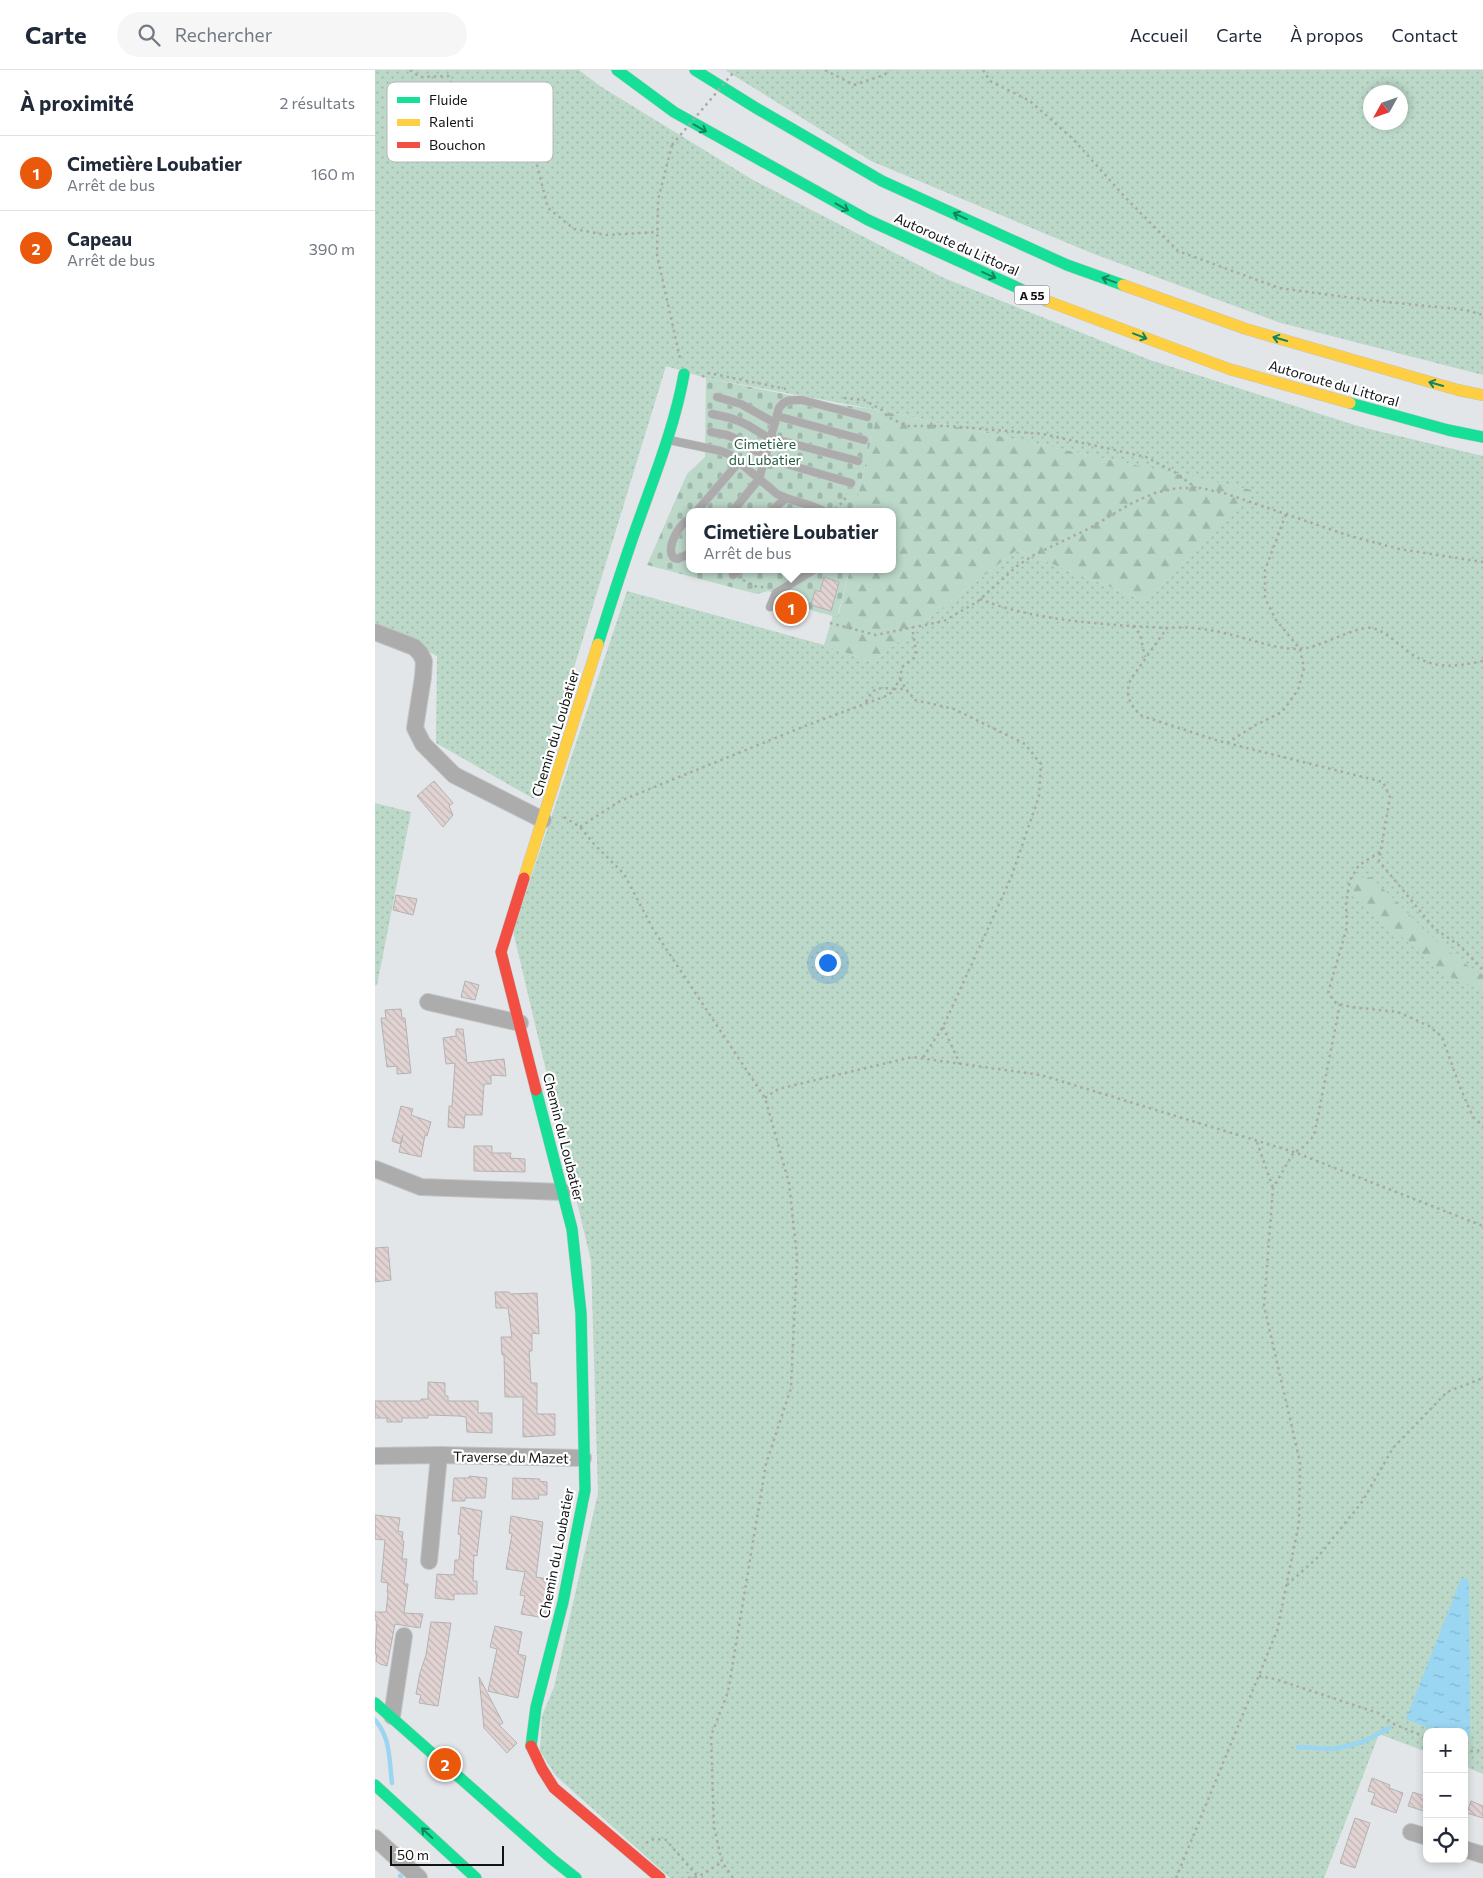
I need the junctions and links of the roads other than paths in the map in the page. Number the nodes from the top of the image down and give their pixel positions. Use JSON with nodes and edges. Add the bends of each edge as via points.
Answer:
{"nodes":[{"id":1,"x":605,"y":70,"type":"edge"},
{"id":2,"x":617,"y":70,"type":"edge"},
{"id":3,"x":695,"y":70,"type":"edge"},
{"id":4,"x":674,"y":112,"type":"junction"},
{"id":5,"x":683,"y":378,"type":"road end"},
{"id":6,"x":1483,"y":395,"type":"edge"},
{"id":7,"x":717,"y":397,"type":"dead end"},
{"id":8,"x":712,"y":414,"type":"dead end"},
{"id":9,"x":867,"y":417,"type":"dead end"},
{"id":10,"x":776,"y":420,"type":"junction"},
{"id":11,"x":711,"y":432,"type":"dead end"},
{"id":12,"x":1483,"y":437,"type":"edge"},
{"id":13,"x":771,"y":438,"type":"junction"},
{"id":14,"x":668,"y":439,"type":"junction"},
{"id":15,"x":864,"y":440,"type":"dead end"},
{"id":16,"x":766,"y":458,"type":"junction"},
{"id":17,"x":858,"y":461,"type":"dead end"},
{"id":18,"x":739,"y":462,"type":"junction"},
{"id":19,"x":759,"y":479,"type":"junction"},
{"id":20,"x":851,"y":483,"type":"dead end"},
{"id":21,"x":785,"y":499,"type":"junction"},
{"id":22,"x":699,"y":508,"type":"edge"},
{"id":23,"x":735,"y":508,"type":"edge"},
{"id":24,"x":775,"y":508,"type":"edge"},
{"id":25,"x":819,"y":508,"type":"edge"},
{"id":26,"x":686,"y":521,"type":"edge"},
{"id":27,"x":686,"y":555,"type":"edge"},
{"id":28,"x":736,"y":573,"type":"edge"},
{"id":29,"x":809,"y":573,"type":"edge"},
{"id":30,"x":733,"y":575,"type":"road end"},
{"id":31,"x":770,"y":607,"type":"dead end"},
{"id":32,"x":375,"y":632,"type":"edge"},
{"id":33,"x":545,"y":814,"type":"junction"},
{"id":34,"x":428,"y":1002,"type":"dead end"},
{"id":35,"x":520,"y":1023,"type":"junction"},
{"id":36,"x":375,"y":1169,"type":"edge"},
{"id":37,"x":563,"y":1192,"type":"junction"},
{"id":38,"x":439,"y":1455,"type":"junction"},
{"id":39,"x":375,"y":1456,"type":"edge"},
{"id":40,"x":583,"y":1458,"type":"junction"},
{"id":41,"x":429,"y":1561,"type":"dead end"},
{"id":42,"x":404,"y":1636,"type":"dead end"},
{"id":43,"x":375,"y":1703,"type":"edge"},
{"id":44,"x":391,"y":1716,"type":"junction"},
{"id":45,"x":375,"y":1786,"type":"edge"},
{"id":46,"x":1411,"y":1832,"type":"dead end"},
{"id":47,"x":1423,"y":1836,"type":"edge"},
{"id":48,"x":375,"y":1838,"type":"edge"},
{"id":49,"x":1468,"y":1850,"type":"edge"},
{"id":50,"x":1483,"y":1855,"type":"edge"},
{"id":51,"x":419,"y":1878,"type":"edge"},
{"id":52,"x":476,"y":1878,"type":"edge"},
{"id":53,"x":576,"y":1878,"type":"edge"},
{"id":54,"x":660,"y":1878,"type":"edge"}],
"edges":[{"from":1,"to":4,"type":"main road"},
{"from":2,"to":4,"type":"main road","name":"Autoroute du Littoral","number":"A 55"},
{"from":6,"to":3,"type":"main road","name":"Autoroute du Littoral","one_way":true,"via":[[1246,329],[1067,265],[882,181]]},
{"from":4,"to":12,"type":"main road","name":"Autoroute du Littoral","number":"A 55","one_way":true,"via":[[868,220],[1044,300],[1229,369]]},
{"from":5,"to":14,"type":"main road","name":"Chemin du Loubatier"},
{"from":7,"to":10,"type":"lane"},
{"from":8,"to":13,"type":"lane","via":[[731,418]]},
{"from":9,"to":10,"type":"lane","via":[[791,400],[783,403]]},
{"from":10,"to":13,"type":"lane"},
{"from":10,"to":15,"type":"lane"},
{"from":11,"to":16,"type":"lane","via":[[742,441]]},
{"from":13,"to":16,"type":"lane"},
{"from":13,"to":17,"type":"lane"},
{"from":14,"to":18,"type":"lane","via":[[721,450]]},
{"from":14,"to":33,"type":"main road","name":"Chemin du Loubatier","via":[[623,567]]},
{"from":16,"to":19,"type":"lane"},
{"from":16,"to":20,"type":"lane"},
{"from":18,"to":19,"type":"lane"},
{"from":18,"to":22,"type":"lane"},
{"from":19,"to":21,"type":"lane"},
{"from":19,"to":23,"type":"lane"},
{"from":21,"to":24,"type":"lane"},
{"from":21,"to":25,"type":"lane"},
{"from":26,"to":27,"type":"lane","via":[[681,524],[670,554],[678,559]]},
{"from":28,"to":30,"type":"lane"},
{"from":29,"to":31,"type":"lane","via":[[774,596]]},
{"from":32,"to":33,"type":"street","via":[[414,647],[424,661],[415,728],[423,744],[454,775]]},
{"from":33,"to":35,"type":"main road","name":"Chemin du Loubatier","via":[[501,952]]},
{"from":34,"to":35,"type":"street"},
{"from":35,"to":37,"type":"main road","name":"Chemin du Loubatier"},
{"from":36,"to":37,"type":"street","via":[[421,1187]]},
{"from":37,"to":40,"type":"main road","name":"Chemin du Loubatier","via":[[572,1229],[581,1313]]},
{"from":38,"to":39,"type":"street","name":"Traverse du Mazet"},
{"from":38,"to":40,"type":"street","name":"Traverse du Mazet"},
{"from":38,"to":41,"type":"street","name":"Traverse du Mazet"},
{"from":40,"to":54,"type":"main road","name":"Chemin du Loubatier","via":[[585,1490],[563,1602],[536,1707],[531,1746],[554,1788]]},
{"from":42,"to":44,"type":"street"},
{"from":43,"to":44,"type":"main road"},
{"from":44,"to":53,"type":"main road"},
{"from":52,"to":45,"type":"main road","one_way":true},
{"from":46,"to":47,"type":"street"},
{"from":48,"to":51,"type":"street"},
{"from":49,"to":50,"type":"street"}]}
